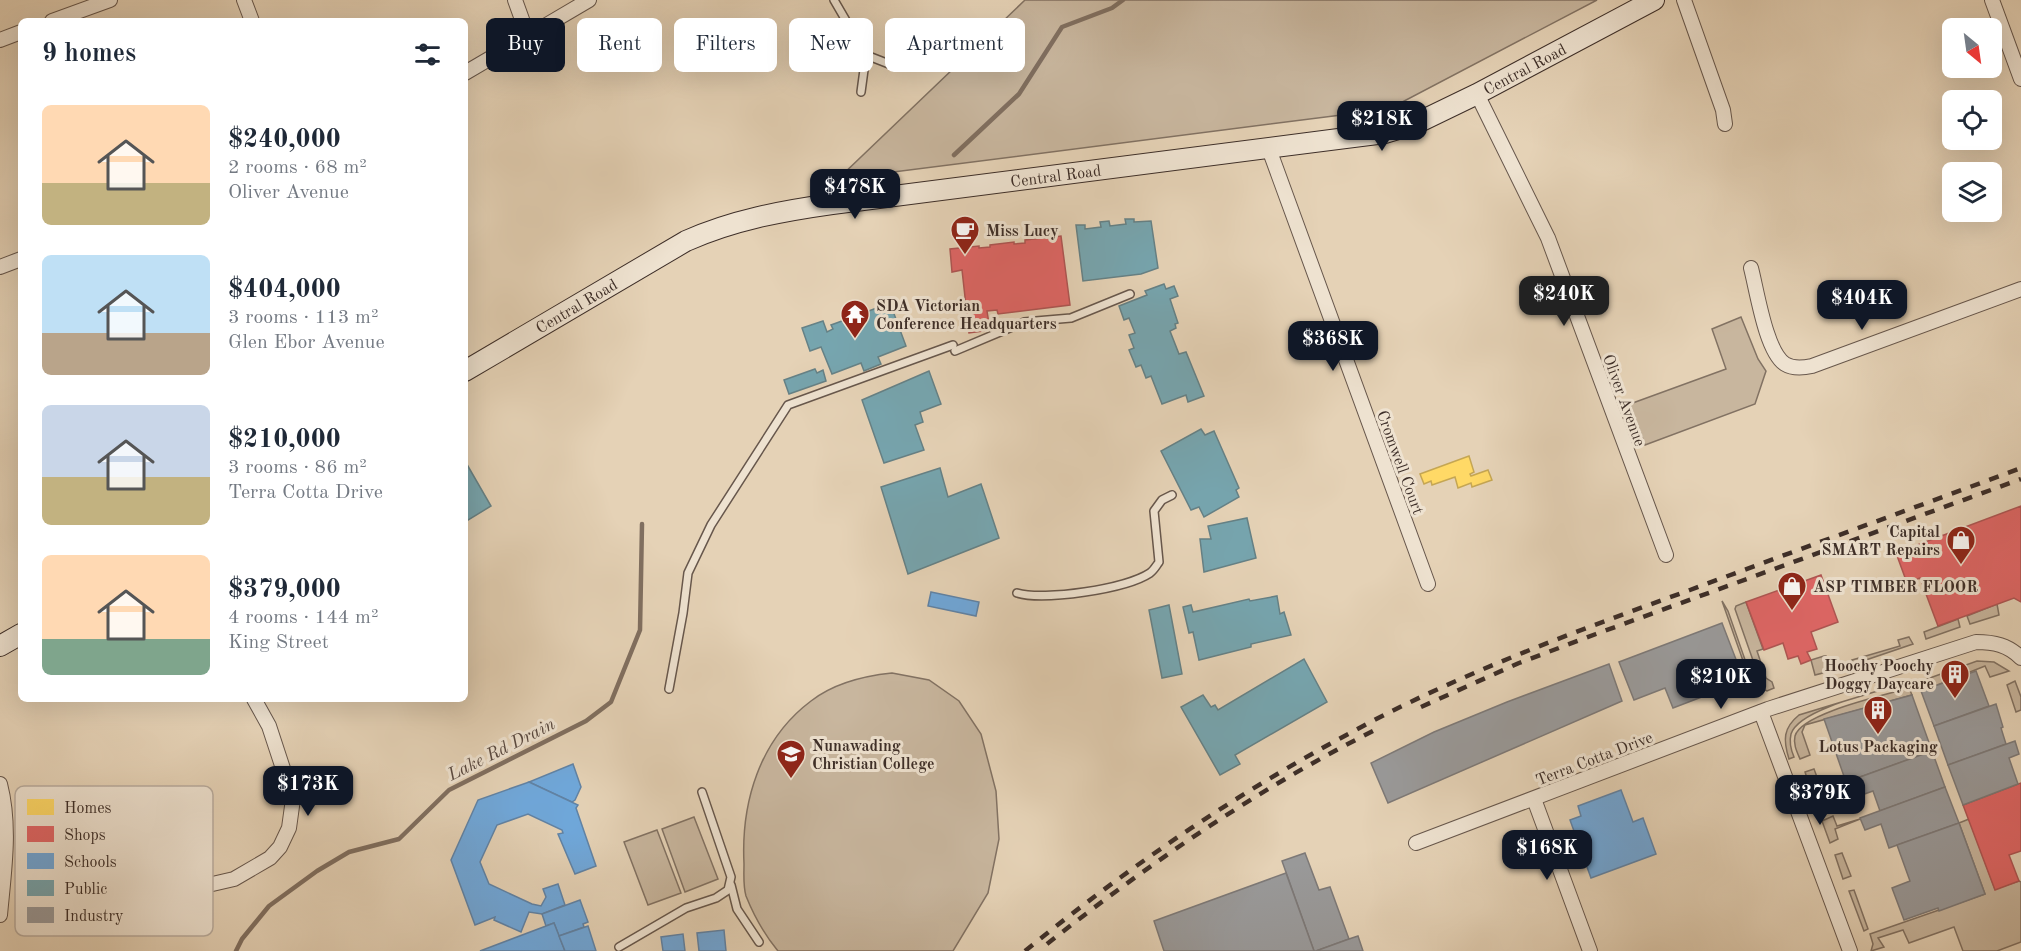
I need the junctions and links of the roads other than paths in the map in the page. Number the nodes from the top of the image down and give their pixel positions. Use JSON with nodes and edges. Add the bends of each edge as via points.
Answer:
{"nodes":[{"id":1,"x":110,"y":0,"type":"edge"},
{"id":2,"x":244,"y":0,"type":"edge"},
{"id":3,"x":515,"y":0,"type":"edge"},
{"id":4,"x":590,"y":0,"type":"edge"},
{"id":5,"x":834,"y":0,"type":"edge"},
{"id":6,"x":1654,"y":0,"type":"edge"},
{"id":7,"x":1683,"y":0,"type":"edge"},
{"id":8,"x":1992,"y":0,"type":"edge"},
{"id":9,"x":60,"y":18,"type":"edge"},
{"id":10,"x":251,"y":18,"type":"edge"},
{"id":11,"x":522,"y":18,"type":"edge"},
{"id":12,"x":559,"y":18,"type":"edge"},
{"id":13,"x":844,"y":18,"type":"edge"},
{"id":14,"x":18,"y":33,"type":"edge"},
{"id":15,"x":0,"y":40,"type":"edge"},
{"id":16,"x":486,"y":61,"type":"edge"},
{"id":17,"x":468,"y":72,"type":"edge"},
{"id":18,"x":864,"y":72,"type":"edge"},
{"id":19,"x":2021,"y":79,"type":"edge"},
{"id":20,"x":861,"y":92,"type":"dead end"},
{"id":21,"x":1477,"y":94,"type":"junction"},
{"id":22,"x":1725,"y":124,"type":"dead end"},
{"id":23,"x":1269,"y":149,"type":"junction"},
{"id":24,"x":18,"y":260,"type":"edge"},
{"id":25,"x":0,"y":267,"type":"edge"},
{"id":26,"x":1751,"y":268,"type":"dead end"},
{"id":27,"x":2021,"y":289,"type":"edge"},
{"id":28,"x":1130,"y":294,"type":"dead end"},
{"id":29,"x":468,"y":369,"type":"edge"},
{"id":30,"x":1172,"y":495,"type":"dead end"},
{"id":31,"x":1666,"y":555,"type":"dead end"},
{"id":32,"x":1428,"y":584,"type":"dead end"},
{"id":33,"x":1017,"y":593,"type":"dead end"},
{"id":34,"x":18,"y":636,"type":"edge"},
{"id":35,"x":0,"y":646,"type":"edge"},
{"id":36,"x":2021,"y":658,"type":"edge"},
{"id":37,"x":669,"y":689,"type":"dead end"},
{"id":38,"x":256,"y":702,"type":"edge"},
{"id":39,"x":1761,"y":712,"type":"junction"},
{"id":40,"x":0,"y":784,"type":"edge"},
{"id":41,"x":702,"y":792,"type":"dead end"},
{"id":42,"x":1534,"y":800,"type":"junction"},
{"id":43,"x":1416,"y":843,"type":"dead end"},
{"id":44,"x":731,"y":882,"type":"junction"},
{"id":45,"x":213,"y":884,"type":"edge"},
{"id":46,"x":0,"y":915,"type":"edge"},
{"id":47,"x":759,"y":942,"type":"dead end"},
{"id":48,"x":619,"y":947,"type":"dead end"},
{"id":49,"x":1590,"y":951,"type":"edge"},
{"id":50,"x":1850,"y":951,"type":"edge"}],
"edges":[{"from":1,"to":9,"type":"street"},
{"from":2,"to":10,"type":"street"},
{"from":3,"to":11,"type":"street"},
{"from":4,"to":12,"type":"street"},
{"from":5,"to":13,"type":"lane"},
{"from":6,"to":21,"type":"street","name":"Central Road"},
{"from":7,"to":22,"type":"street"},
{"from":8,"to":19,"type":"street"},
{"from":14,"to":15,"type":"street"},
{"from":16,"to":17,"type":"street"},
{"from":18,"to":20,"type":"lane"},
{"from":21,"to":23,"type":"street","name":"Central Road","via":[[1415,124],[1385,133]]},
{"from":21,"to":31,"type":"street","name":"Oliver Avenue","via":[[1548,238]]},
{"from":23,"to":29,"type":"street","name":"Central Road","via":[[832,204],[745,220],[686,241]]},
{"from":23,"to":32,"type":"street","name":"Cromwell Court"},
{"from":24,"to":25,"type":"street"},
{"from":26,"to":27,"type":"street","via":[[1773,348],[1787,366],[1799,368]]},
{"from":28,"to":37,"type":"lane","via":[[1071,318],[1024,322],[788,405],[711,525],[687,573]]},
{"from":30,"to":33,"type":"lane","via":[[1154,511],[1159,562],[1149,573],[1128,582],[1078,592],[1028,596]]},
{"from":34,"to":35,"type":"street"},
{"from":36,"to":39,"type":"street","name":"Terra Cotta Drive","via":[[2006,646],[1976,642]]},
{"from":38,"to":45,"type":"street","via":[[293,799],[289,828],[270,858],[234,879]]},
{"from":39,"to":42,"type":"street","name":"Terra Cotta Drive"},
{"from":39,"to":50,"type":"street"},
{"from":40,"to":46,"type":"street","via":[[7,841]]},
{"from":41,"to":44,"type":"lane"},
{"from":42,"to":43,"type":"street","name":"Terra Cotta Drive"},
{"from":42,"to":49,"type":"street"},
{"from":44,"to":47,"type":"lane","via":[[737,909]]},
{"from":44,"to":48,"type":"lane","via":[[723,894],[686,908]]}]}
